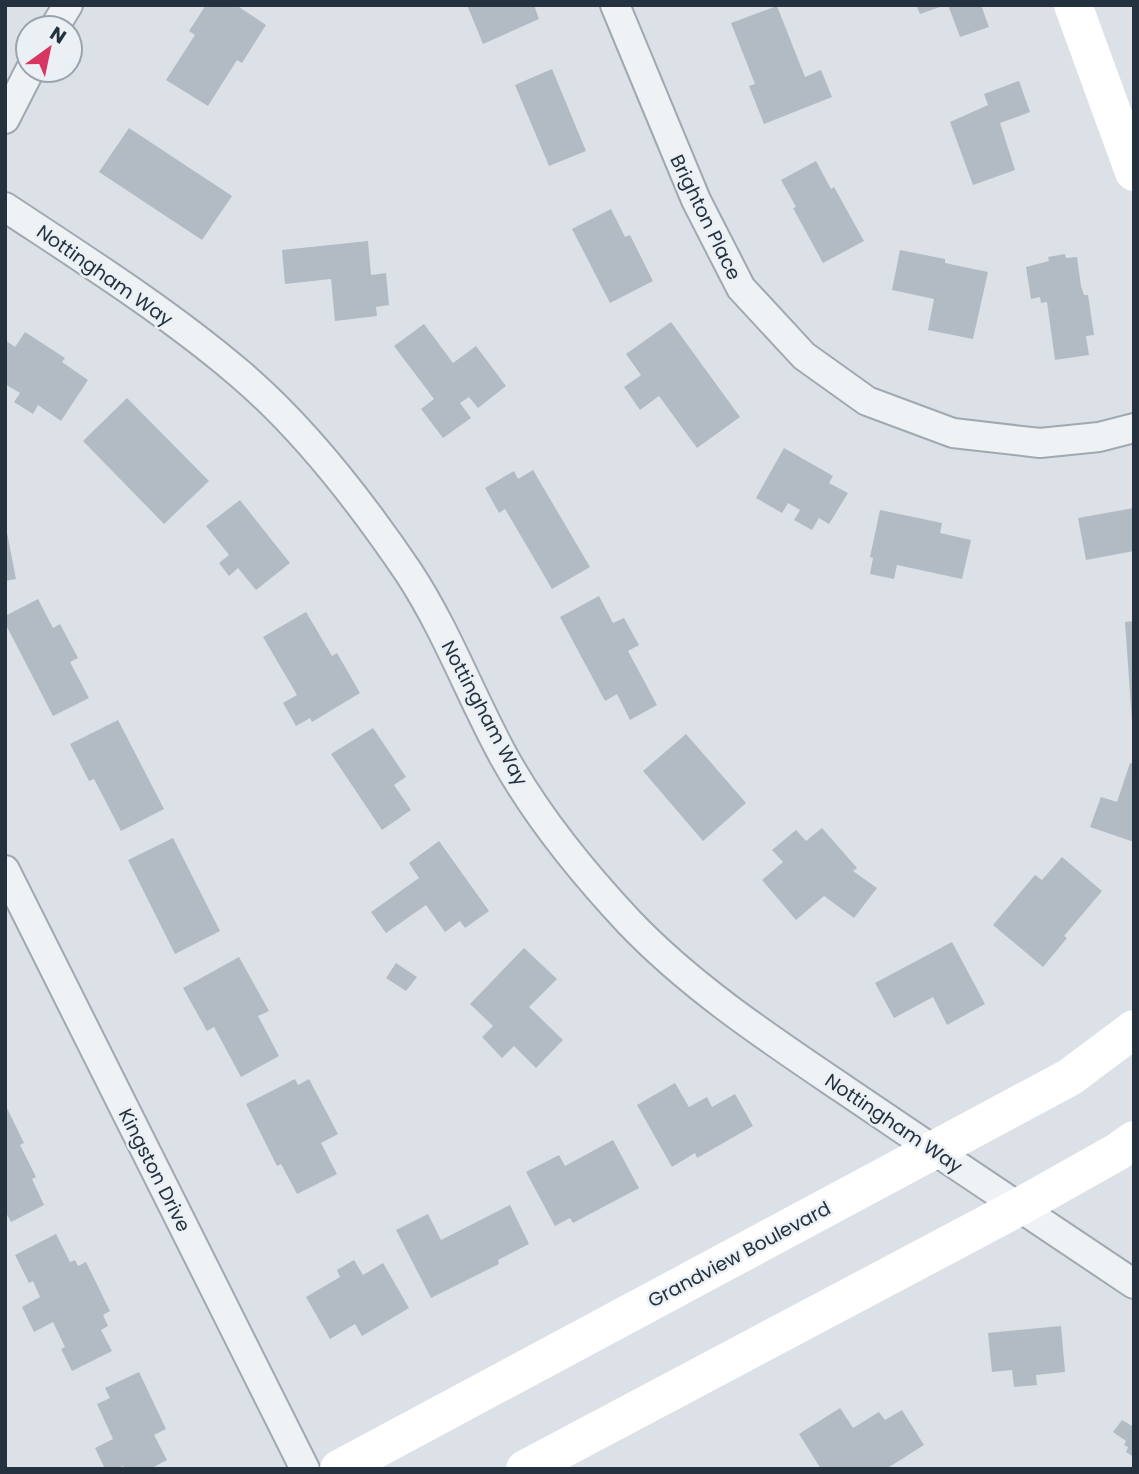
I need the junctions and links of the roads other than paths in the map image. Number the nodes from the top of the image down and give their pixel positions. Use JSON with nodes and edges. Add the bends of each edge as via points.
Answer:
{"nodes":[{"id":1,"x":615,"y":5,"type":"edge"},
{"id":2,"x":1073,"y":5,"type":"edge"},
{"id":3,"x":23,"y":84,"type":"edge"},
{"id":4,"x":5,"y":119,"type":"edge"},
{"id":5,"x":1134,"y":173,"type":"edge"},
{"id":6,"x":5,"y":207,"type":"edge"},
{"id":7,"x":1134,"y":429,"type":"edge"},
{"id":8,"x":5,"y":870,"type":"edge"},
{"id":9,"x":1134,"y":1029,"type":"edge"},
{"id":10,"x":1134,"y":1140,"type":"edge"},
{"id":11,"x":933,"y":1150,"type":"junction"},
{"id":12,"x":1019,"y":1207,"type":"junction"},
{"id":13,"x":1134,"y":1284,"type":"edge"},
{"id":14,"x":305,"y":1469,"type":"edge"},
{"id":15,"x":339,"y":1469,"type":"edge"},
{"id":16,"x":525,"y":1469,"type":"edge"}],
"edges":[{"from":1,"to":7,"type":"street","name":"Brighton Place","via":[[696,200],[741,288],[804,356],[867,401],[953,433],[1041,443]]},
{"from":2,"to":5,"type":"street"},
{"from":3,"to":4,"type":"street"},
{"from":6,"to":11,"type":"street","name":"Nottingham Way","via":[[194,337],[242,376],[304,438],[410,575],[506,760],[557,837],[629,922],[679,970],[766,1036]]},
{"from":8,"to":14,"type":"street","name":"Kingston Drive"},
{"from":9,"to":11,"type":"street","name":"Grandview Boulevard","via":[[1070,1077]]},
{"from":10,"to":12,"type":"street"},
{"from":11,"to":12,"type":"street","name":"Nottingham Way"},
{"from":11,"to":15,"type":"street","name":"Grandview Boulevard"},
{"from":12,"to":13,"type":"street","name":"Nottingham Way"},
{"from":12,"to":16,"type":"street"}]}
